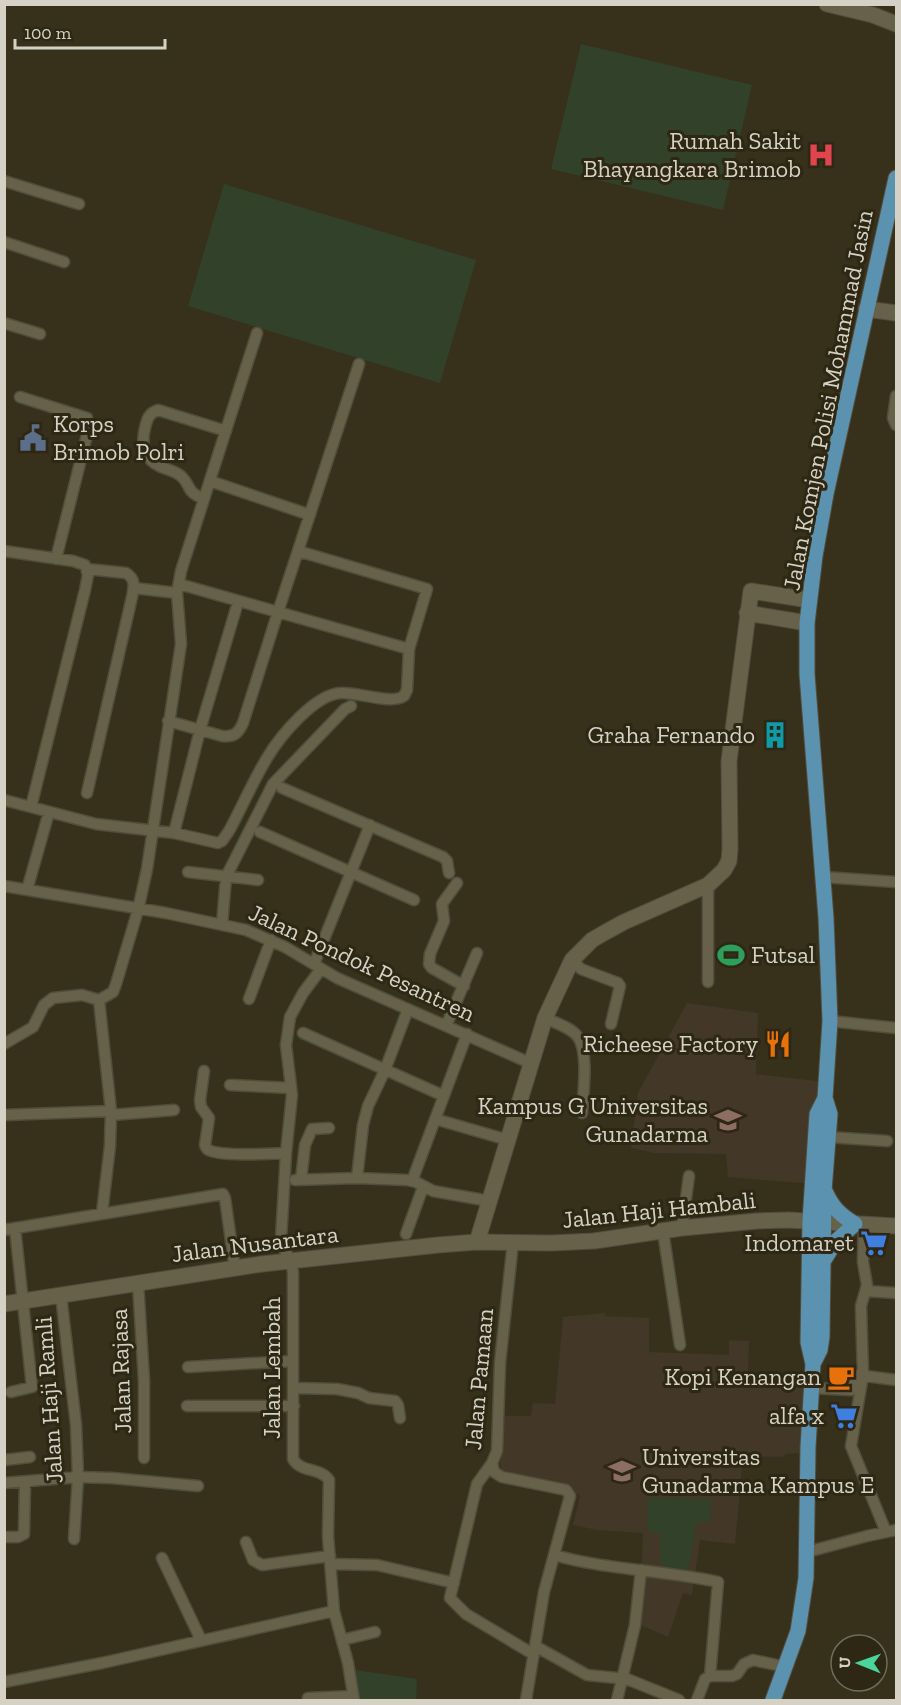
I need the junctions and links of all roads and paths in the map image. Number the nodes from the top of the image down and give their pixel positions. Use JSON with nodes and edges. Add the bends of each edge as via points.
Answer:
{"nodes":[{"id":1,"x":827,"y":4,"type":"edge"},
{"id":2,"x":897,"y":24,"type":"edge"},
{"id":3,"x":897,"y":178,"type":"edge"},
{"id":4,"x":4,"y":181,"type":"edge"},
{"id":5,"x":79,"y":204,"type":"dead end"},
{"id":6,"x":4,"y":242,"type":"edge"},
{"id":7,"x":64,"y":262,"type":"dead end"},
{"id":8,"x":866,"y":309,"type":"junction"},
{"id":9,"x":897,"y":313,"type":"edge"},
{"id":10,"x":4,"y":324,"type":"edge"},
{"id":11,"x":257,"y":333,"type":"dead end"},
{"id":12,"x":40,"y":334,"type":"dead end"},
{"id":13,"x":359,"y":364,"type":"dead end"},
{"id":14,"x":897,"y":396,"type":"edge"},
{"id":15,"x":20,"y":397,"type":"dead end"},
{"id":16,"x":897,"y":425,"type":"edge"},
{"id":17,"x":226,"y":431,"type":"junction"},
{"id":18,"x":210,"y":481,"type":"junction"},
{"id":19,"x":204,"y":499,"type":"junction"},
{"id":20,"x":310,"y":515,"type":"junction"},
{"id":21,"x":4,"y":551,"type":"edge"},
{"id":22,"x":298,"y":551,"type":"junction"},
{"id":23,"x":56,"y":559,"type":"junction"},
{"id":24,"x":87,"y":568,"type":"junction"},
{"id":25,"x":134,"y":588,"type":"junction"},
{"id":26,"x":178,"y":589,"type":"junction"},
{"id":27,"x":809,"y":600,"type":"junction"},
{"id":28,"x":238,"y":602,"type":"junction"},
{"id":29,"x":278,"y":612,"type":"junction"},
{"id":30,"x":747,"y":613,"type":"junction"},
{"id":31,"x":807,"y":622,"type":"junction"},
{"id":32,"x":409,"y":649,"type":"junction"},
{"id":33,"x":351,"y":706,"type":"dead end"},
{"id":34,"x":168,"y":721,"type":"junction"},
{"id":35,"x":201,"y":730,"type":"junction"},
{"id":36,"x":282,"y":788,"type":"dead end"},
{"id":37,"x":87,"y":793,"type":"dead end"},
{"id":38,"x":4,"y":800,"type":"edge"},
{"id":39,"x":31,"y":807,"type":"junction"},
{"id":40,"x":49,"y":812,"type":"junction"},
{"id":41,"x":370,"y":825,"type":"junction"},
{"id":42,"x":152,"y":830,"type":"junction"},
{"id":43,"x":260,"y":832,"type":"dead end"},
{"id":44,"x":174,"y":833,"type":"junction"},
{"id":45,"x":188,"y":872,"type":"dead end"},
{"id":46,"x":350,"y":873,"type":"junction"},
{"id":47,"x":449,"y":873,"type":"dead end"},
{"id":48,"x":226,"y":877,"type":"junction"},
{"id":49,"x":823,"y":878,"type":"junction"},
{"id":50,"x":258,"y":880,"type":"dead end"},
{"id":51,"x":897,"y":882,"type":"edge"},
{"id":52,"x":457,"y":883,"type":"dead end"},
{"id":53,"x":708,"y":885,"type":"junction"},
{"id":54,"x":4,"y":886,"type":"edge"},
{"id":55,"x":27,"y":890,"type":"junction"},
{"id":56,"x":414,"y":900,"type":"dead end"},
{"id":57,"x":138,"y":910,"type":"junction"},
{"id":58,"x":222,"y":925,"type":"junction"},
{"id":59,"x":271,"y":940,"type":"junction"},
{"id":60,"x":477,"y":953,"type":"dead end"},
{"id":61,"x":572,"y":960,"type":"junction"},
{"id":62,"x":318,"y":967,"type":"junction"},
{"id":63,"x":708,"y":982,"type":"dead end"},
{"id":64,"x":464,"y":986,"type":"junction"},
{"id":65,"x":249,"y":999,"type":"dead end"},
{"id":66,"x":99,"y":1000,"type":"junction"},
{"id":67,"x":408,"y":1009,"type":"junction"},
{"id":68,"x":544,"y":1018,"type":"junction"},
{"id":69,"x":830,"y":1021,"type":"junction"},
{"id":70,"x":612,"y":1024,"type":"dead end"},
{"id":71,"x":446,"y":1026,"type":"junction"},
{"id":72,"x":897,"y":1028,"type":"edge"},
{"id":73,"x":303,"y":1033,"type":"dead end"},
{"id":74,"x":467,"y":1034,"type":"junction"},
{"id":75,"x":4,"y":1044,"type":"edge"},
{"id":76,"x":531,"y":1063,"type":"junction"},
{"id":77,"x":385,"y":1070,"type":"junction"},
{"id":78,"x":204,"y":1071,"type":"dead end"},
{"id":79,"x":230,"y":1085,"type":"dead end"},
{"id":80,"x":291,"y":1088,"type":"junction"},
{"id":81,"x":444,"y":1096,"type":"junction"},
{"id":82,"x":825,"y":1098,"type":"junction"},
{"id":83,"x":174,"y":1110,"type":"dead end"},
{"id":84,"x":111,"y":1113,"type":"junction"},
{"id":85,"x":582,"y":1113,"type":"dead end"},
{"id":86,"x":4,"y":1115,"type":"edge"},
{"id":87,"x":435,"y":1119,"type":"junction"},
{"id":88,"x":329,"y":1128,"type":"dead end"},
{"id":89,"x":828,"y":1137,"type":"junction"},
{"id":90,"x":508,"y":1140,"type":"junction"},
{"id":91,"x":887,"y":1141,"type":"dead end"},
{"id":92,"x":285,"y":1154,"type":"junction"},
{"id":93,"x":689,"y":1176,"type":"dead end"},
{"id":94,"x":357,"y":1178,"type":"junction"},
{"id":95,"x":412,"y":1180,"type":"junction"},
{"id":96,"x":423,"y":1186,"type":"junction"},
{"id":97,"x":824,"y":1191,"type":"junction"},
{"id":98,"x":489,"y":1202,"type":"junction"},
{"id":99,"x":102,"y":1213,"type":"junction"},
{"id":100,"x":817,"y":1222,"type":"junction"},
{"id":101,"x":860,"y":1225,"type":"junction"},
{"id":102,"x":897,"y":1226,"type":"edge"},
{"id":103,"x":682,"y":1228,"type":"junction"},
{"id":104,"x":10,"y":1229,"type":"edge"},
{"id":105,"x":663,"y":1231,"type":"junction"},
{"id":106,"x":406,"y":1234,"type":"dead end"},
{"id":107,"x":477,"y":1242,"type":"junction"},
{"id":108,"x":513,"y":1242,"type":"junction"},
{"id":109,"x":292,"y":1262,"type":"junction"},
{"id":110,"x":823,"y":1263,"type":"junction"},
{"id":111,"x":235,"y":1269,"type":"junction"},
{"id":112,"x":138,"y":1283,"type":"junction"},
{"id":113,"x":866,"y":1291,"type":"junction"},
{"id":114,"x":897,"y":1293,"type":"edge"},
{"id":115,"x":61,"y":1295,"type":"junction"},
{"id":116,"x":21,"y":1301,"type":"junction"},
{"id":117,"x":4,"y":1304,"type":"edge"},
{"id":118,"x":680,"y":1345,"type":"dead end"},
{"id":119,"x":293,"y":1361,"type":"junction"},
{"id":120,"x":813,"y":1365,"type":"junction"},
{"id":121,"x":188,"y":1367,"type":"dead end"},
{"id":122,"x":863,"y":1375,"type":"junction"},
{"id":123,"x":897,"y":1380,"type":"edge"},
{"id":124,"x":294,"y":1388,"type":"junction"},
{"id":125,"x":811,"y":1388,"type":"junction"},
{"id":126,"x":11,"y":1392,"type":"dead end"},
{"id":127,"x":187,"y":1406,"type":"dead end"},
{"id":128,"x":294,"y":1406,"type":"junction"},
{"id":129,"x":400,"y":1418,"type":"dead end"},
{"id":130,"x":30,"y":1457,"type":"dead end"},
{"id":131,"x":144,"y":1458,"type":"dead end"},
{"id":132,"x":4,"y":1460,"type":"edge"},
{"id":133,"x":492,"y":1463,"type":"junction"},
{"id":134,"x":78,"y":1477,"type":"junction"},
{"id":135,"x":25,"y":1482,"type":"junction"},
{"id":136,"x":4,"y":1483,"type":"edge"},
{"id":137,"x":198,"y":1486,"type":"dead end"},
{"id":138,"x":891,"y":1531,"type":"edge"},
{"id":139,"x":4,"y":1537,"type":"edge"},
{"id":140,"x":74,"y":1539,"type":"dead end"},
{"id":141,"x":246,"y":1542,"type":"dead end"},
{"id":142,"x":807,"y":1552,"type":"junction"},
{"id":143,"x":554,"y":1555,"type":"junction"},
{"id":144,"x":162,"y":1558,"type":"dead end"},
{"id":145,"x":331,"y":1560,"type":"junction"},
{"id":146,"x":641,"y":1570,"type":"junction"},
{"id":147,"x":454,"y":1583,"type":"junction"},
{"id":148,"x":334,"y":1611,"type":"junction"},
{"id":149,"x":375,"y":1632,"type":"dead end"},
{"id":150,"x":201,"y":1640,"type":"junction"},
{"id":151,"x":342,"y":1640,"type":"junction"},
{"id":152,"x":534,"y":1650,"type":"junction"},
{"id":153,"x":786,"y":1667,"type":"junction"},
{"id":154,"x":710,"y":1676,"type":"junction"},
{"id":155,"x":623,"y":1678,"type":"junction"},
{"id":156,"x":4,"y":1682,"type":"edge"},
{"id":157,"x":308,"y":1698,"type":"dead end"},
{"id":158,"x":354,"y":1698,"type":"edge"},
{"id":159,"x":701,"y":1698,"type":"edge"},
{"id":160,"x":526,"y":1701,"type":"edge"},
{"id":161,"x":617,"y":1701,"type":"edge"},
{"id":162,"x":679,"y":1701,"type":"edge"},
{"id":163,"x":773,"y":1701,"type":"edge"}],
"edges":[{"from":1,"to":2,"type":"street"},
{"from":3,"to":8,"type":"main road","name":"Jalan Komjen Polisi Mohammad Jasin"},
{"from":4,"to":5,"type":"street"},
{"from":6,"to":7,"type":"street"},
{"from":8,"to":9,"type":"street"},
{"from":8,"to":27,"type":"main road","name":"Jalan Komjen Polisi Mohammad Jasin","via":[[819,530]]},
{"from":10,"to":12,"type":"street"},
{"from":11,"to":17,"type":"street"},
{"from":13,"to":20,"type":"street"},
{"from":14,"to":16,"type":"street","via":[[893,418]]},
{"from":15,"to":23,"type":"street","via":[[87,418],[88,431]]},
{"from":17,"to":18,"type":"street"},
{"from":17,"to":19,"type":"street","via":[[158,410],[150,414],[147,422],[143,438],[148,458],[180,475],[194,494]]},
{"from":18,"to":19,"type":"street"},
{"from":18,"to":20,"type":"street"},
{"from":19,"to":26,"type":"street"},
{"from":20,"to":22,"type":"street"},
{"from":21,"to":23,"type":"street"},
{"from":22,"to":29,"type":"street"},
{"from":22,"to":32,"type":"street","via":[[427,589]]},
{"from":23,"to":24,"type":"street","via":[[80,562]]},
{"from":24,"to":25,"type":"street","via":[[126,573],[132,576]]},
{"from":24,"to":39,"type":"street","via":[[86,590]]},
{"from":25,"to":26,"type":"street"},
{"from":25,"to":37,"type":"street"},
{"from":26,"to":28,"type":"street"},
{"from":26,"to":34,"type":"street","via":[[181,644]]},
{"from":27,"to":30,"type":"street","via":[[751,591]]},
{"from":27,"to":31,"type":"main road","name":"Jalan Komjen Polisi Mohammad Jasin"},
{"from":28,"to":29,"type":"street"},
{"from":28,"to":35,"type":"street"},
{"from":29,"to":32,"type":"street"},
{"from":29,"to":35,"type":"street","via":[[239,731],[230,737]]},
{"from":30,"to":31,"type":"street"},
{"from":30,"to":53,"type":"street","via":[[729,761],[729,861]]},
{"from":31,"to":49,"type":"main road","name":"Jalan Komjen Polisi Mohammad Jasin","via":[[808,703]]},
{"from":32,"to":44,"type":"street","via":[[404,696],[394,699],[331,694],[297,722],[268,756],[222,841],[213,843]]},
{"from":33,"to":48,"type":"street","via":[[273,784]]},
{"from":34,"to":35,"type":"street"},
{"from":34,"to":42,"type":"street"},
{"from":35,"to":44,"type":"street"},
{"from":36,"to":41,"type":"street"},
{"from":38,"to":39,"type":"street"},
{"from":39,"to":40,"type":"street"},
{"from":40,"to":42,"type":"street","via":[[96,824]]},
{"from":40,"to":55,"type":"street"},
{"from":41,"to":46,"type":"street"},
{"from":41,"to":47,"type":"street","via":[[443,857]]},
{"from":42,"to":44,"type":"street"},
{"from":42,"to":57,"type":"street"},
{"from":43,"to":46,"type":"street"},
{"from":45,"to":48,"type":"street"},
{"from":46,"to":56,"type":"street"},
{"from":46,"to":62,"type":"street"},
{"from":48,"to":50,"type":"street"},
{"from":48,"to":58,"type":"street"},
{"from":49,"to":51,"type":"street"},
{"from":49,"to":69,"type":"main road","name":"Jalan Komjen Polisi Mohammad Jasin"},
{"from":52,"to":64,"type":"street","via":[[442,904],[444,921],[429,960],[432,968]]},
{"from":53,"to":61,"type":"street","via":[[604,933]]},
{"from":53,"to":63,"type":"street"},
{"from":54,"to":55,"type":"street","name":"Jalan Pondok Pesantren"},
{"from":55,"to":57,"type":"street","name":"Jalan Pondok Pesantren"},
{"from":57,"to":58,"type":"street","name":"Jalan Pondok Pesantren"},
{"from":57,"to":66,"type":"street","via":[[113,992]]},
{"from":58,"to":59,"type":"street","name":"Jalan Pondok Pesantren"},
{"from":59,"to":62,"type":"street","name":"Jalan Pondok Pesantren"},
{"from":59,"to":65,"type":"street"},
{"from":60,"to":64,"type":"street"},
{"from":61,"to":68,"type":"street"},
{"from":61,"to":70,"type":"street","via":[[581,969],[620,986]]},
{"from":62,"to":67,"type":"street","name":"Jalan Pondok Pesantren"},
{"from":62,"to":80,"type":"street","via":[[290,1017],[286,1055]]},
{"from":64,"to":71,"type":"street"},
{"from":66,"to":75,"type":"street","via":[[82,995],[53,998],[44,1005],[33,1027]]},
{"from":66,"to":84,"type":"street"},
{"from":67,"to":71,"type":"street","name":"Jalan Pondok Pesantren"},
{"from":67,"to":77,"type":"street"},
{"from":68,"to":76,"type":"street"},
{"from":68,"to":85,"type":"street","via":[[578,1038],[583,1057]]},
{"from":69,"to":72,"type":"street"},
{"from":69,"to":82,"type":"main road","name":"Jalan Komjen Polisi Mohammad Jasin"},
{"from":71,"to":74,"type":"street","name":"Jalan Pondok Pesantren"},
{"from":73,"to":77,"type":"street"},
{"from":74,"to":76,"type":"street","name":"Jalan Pondok Pesantren"},
{"from":74,"to":81,"type":"street"},
{"from":76,"to":90,"type":"street"},
{"from":77,"to":81,"type":"street"},
{"from":77,"to":94,"type":"street","via":[[363,1125]]},
{"from":78,"to":92,"type":"street","via":[[200,1100],[209,1118],[206,1148],[214,1152]]},
{"from":79,"to":80,"type":"street"},
{"from":80,"to":92,"type":"street"},
{"from":81,"to":87,"type":"street"},
{"from":82,"to":89,"type":"main road","name":"Jalan Komjen Polisi Mohammad Jasin","via":[[830,1114]]},
{"from":82,"to":100,"type":"main road","name":"Jalan Komjen Polisi Mohammad Jasin","via":[[817,1114]]},
{"from":83,"to":84,"type":"street"},
{"from":84,"to":86,"type":"street"},
{"from":84,"to":99,"type":"street"},
{"from":87,"to":90,"type":"street"},
{"from":87,"to":95,"type":"street"},
{"from":88,"to":94,"type":"street","via":[[315,1127],[310,1131],[298,1180]]},
{"from":89,"to":91,"type":"street"},
{"from":89,"to":97,"type":"main road","name":"Jalan Komjen Polisi Mohammad Jasin"},
{"from":90,"to":98,"type":"street"},
{"from":92,"to":109,"type":"street","via":[[281,1239]]},
{"from":93,"to":103,"type":"street"},
{"from":94,"to":95,"type":"street"},
{"from":95,"to":96,"type":"street"},
{"from":96,"to":98,"type":"street"},
{"from":96,"to":106,"type":"street"},
{"from":97,"to":100,"type":"main road","name":"Jalan Komjen Polisi Mohammad Jasin"},
{"from":97,"to":101,"type":"main road","via":[[842,1216]]},
{"from":98,"to":107,"type":"street"},
{"from":99,"to":104,"type":"street"},
{"from":99,"to":111,"type":"street","via":[[223,1194]]},
{"from":100,"to":101,"type":"street","name":"Jalan Haji Hambali"},
{"from":100,"to":103,"type":"street","name":"Jalan Haji Hambali","via":[[741,1222]]},
{"from":100,"to":110,"type":"main road","name":"Jalan Komjen Polisi Mohammad Jasin"},
{"from":100,"to":120,"type":"main road","name":"Jalan Komjen Polisi Mohammad Jasin","via":[[808,1342]]},
{"from":101,"to":102,"type":"street","name":"Jalan Haji Hambali"},
{"from":101,"to":110,"type":"main road","via":[[836,1241]]},
{"from":101,"to":113,"type":"street"},
{"from":103,"to":105,"type":"street","name":"Jalan Haji Hambali"},
{"from":104,"to":116,"type":"street"},
{"from":105,"to":108,"type":"street","name":"Jalan Haji Hambali","via":[[572,1242]]},
{"from":105,"to":118,"type":"street"},
{"from":107,"to":108,"type":"street","name":"Jalan Nusantara"},
{"from":107,"to":109,"type":"street","name":"Jalan Nusantara"},
{"from":108,"to":133,"type":"street","name":"Jalan Pamaan","via":[[501,1356],[497,1451]]},
{"from":109,"to":111,"type":"street","name":"Jalan Nusantara"},
{"from":109,"to":119,"type":"street","name":"Jalan Lembah"},
{"from":110,"to":120,"type":"main road","name":"Jalan Komjen Polisi Mohammad Jasin","via":[[821,1345]]},
{"from":111,"to":112,"type":"street","name":"Jalan Nusantara"},
{"from":112,"to":115,"type":"street","name":"Jalan Nusantara"},
{"from":112,"to":131,"type":"street","name":"Jalan Rajasa"},
{"from":113,"to":114,"type":"street"},
{"from":113,"to":122,"type":"street","via":[[861,1306]]},
{"from":115,"to":116,"type":"street","name":"Jalan Nusantara"},
{"from":115,"to":134,"type":"street","name":"Jalan Haji Ramli"},
{"from":116,"to":117,"type":"street","name":"Jalan Nusantara"},
{"from":116,"to":126,"type":"street","via":[[32,1387]]},
{"from":119,"to":121,"type":"street"},
{"from":119,"to":124,"type":"street","name":"Jalan Lembah"},
{"from":120,"to":125,"type":"main road","name":"Jalan Komjen Polisi Mohammad Jasin"},
{"from":122,"to":123,"type":"street"},
{"from":122,"to":125,"type":"street","via":[[856,1376],[851,1390]]},
{"from":122,"to":138,"type":"street","via":[[850,1446]]},
{"from":124,"to":128,"type":"street","name":"Jalan Lembah"},
{"from":124,"to":129,"type":"street","via":[[337,1389],[395,1401]]},
{"from":125,"to":142,"type":"main road","name":"Jalan Komjen Polisi Mohammad Jasin"},
{"from":127,"to":128,"type":"street"},
{"from":128,"to":145,"type":"street","name":"Jalan Lembah","via":[[294,1462],[303,1469],[324,1474],[329,1480]]},
{"from":130,"to":132,"type":"street"},
{"from":133,"to":143,"type":"street","via":[[494,1472],[502,1477],[570,1493]]},
{"from":133,"to":147,"type":"street","name":"Jalan Pamaan","via":[[477,1484]]},
{"from":134,"to":135,"type":"street"},
{"from":134,"to":137,"type":"street"},
{"from":134,"to":140,"type":"street","name":"Jalan Haji Ramli"},
{"from":135,"to":136,"type":"street"},
{"from":135,"to":139,"type":"street","via":[[24,1534]]},
{"from":138,"to":142,"type":"street"},
{"from":141,"to":145,"type":"street","via":[[253,1560],[262,1565]]},
{"from":142,"to":153,"type":"main road","name":"Jalan Komjen Polisi Mohammad Jasin","via":[[801,1615]]},
{"from":143,"to":146,"type":"street"},
{"from":143,"to":152,"type":"street"},
{"from":144,"to":150,"type":"street"},
{"from":145,"to":147,"type":"street","via":[[377,1565]]},
{"from":145,"to":148,"type":"street","name":"Jalan Lembah"},
{"from":146,"to":154,"type":"street","via":[[718,1582]]},
{"from":146,"to":155,"type":"street","via":[[635,1625]]},
{"from":147,"to":152,"type":"street","via":[[450,1598],[466,1614]]},
{"from":148,"to":150,"type":"street"},
{"from":148,"to":151,"type":"street","name":"Jalan Lembah"},
{"from":149,"to":151,"type":"street"},
{"from":150,"to":156,"type":"street"},
{"from":151,"to":158,"type":"street","name":"Jalan Lembah"},
{"from":152,"to":155,"type":"street","via":[[587,1676]]},
{"from":152,"to":160,"type":"street"},
{"from":153,"to":154,"type":"street","via":[[753,1660],[732,1676]]},
{"from":153,"to":163,"type":"main road","name":"Jalan Komjen Polisi Mohammad Jasin"},
{"from":154,"to":159,"type":"street","via":[[705,1679]]},
{"from":155,"to":161,"type":"street"},
{"from":155,"to":162,"type":"street"},
{"from":157,"to":158,"type":"street"}]}
